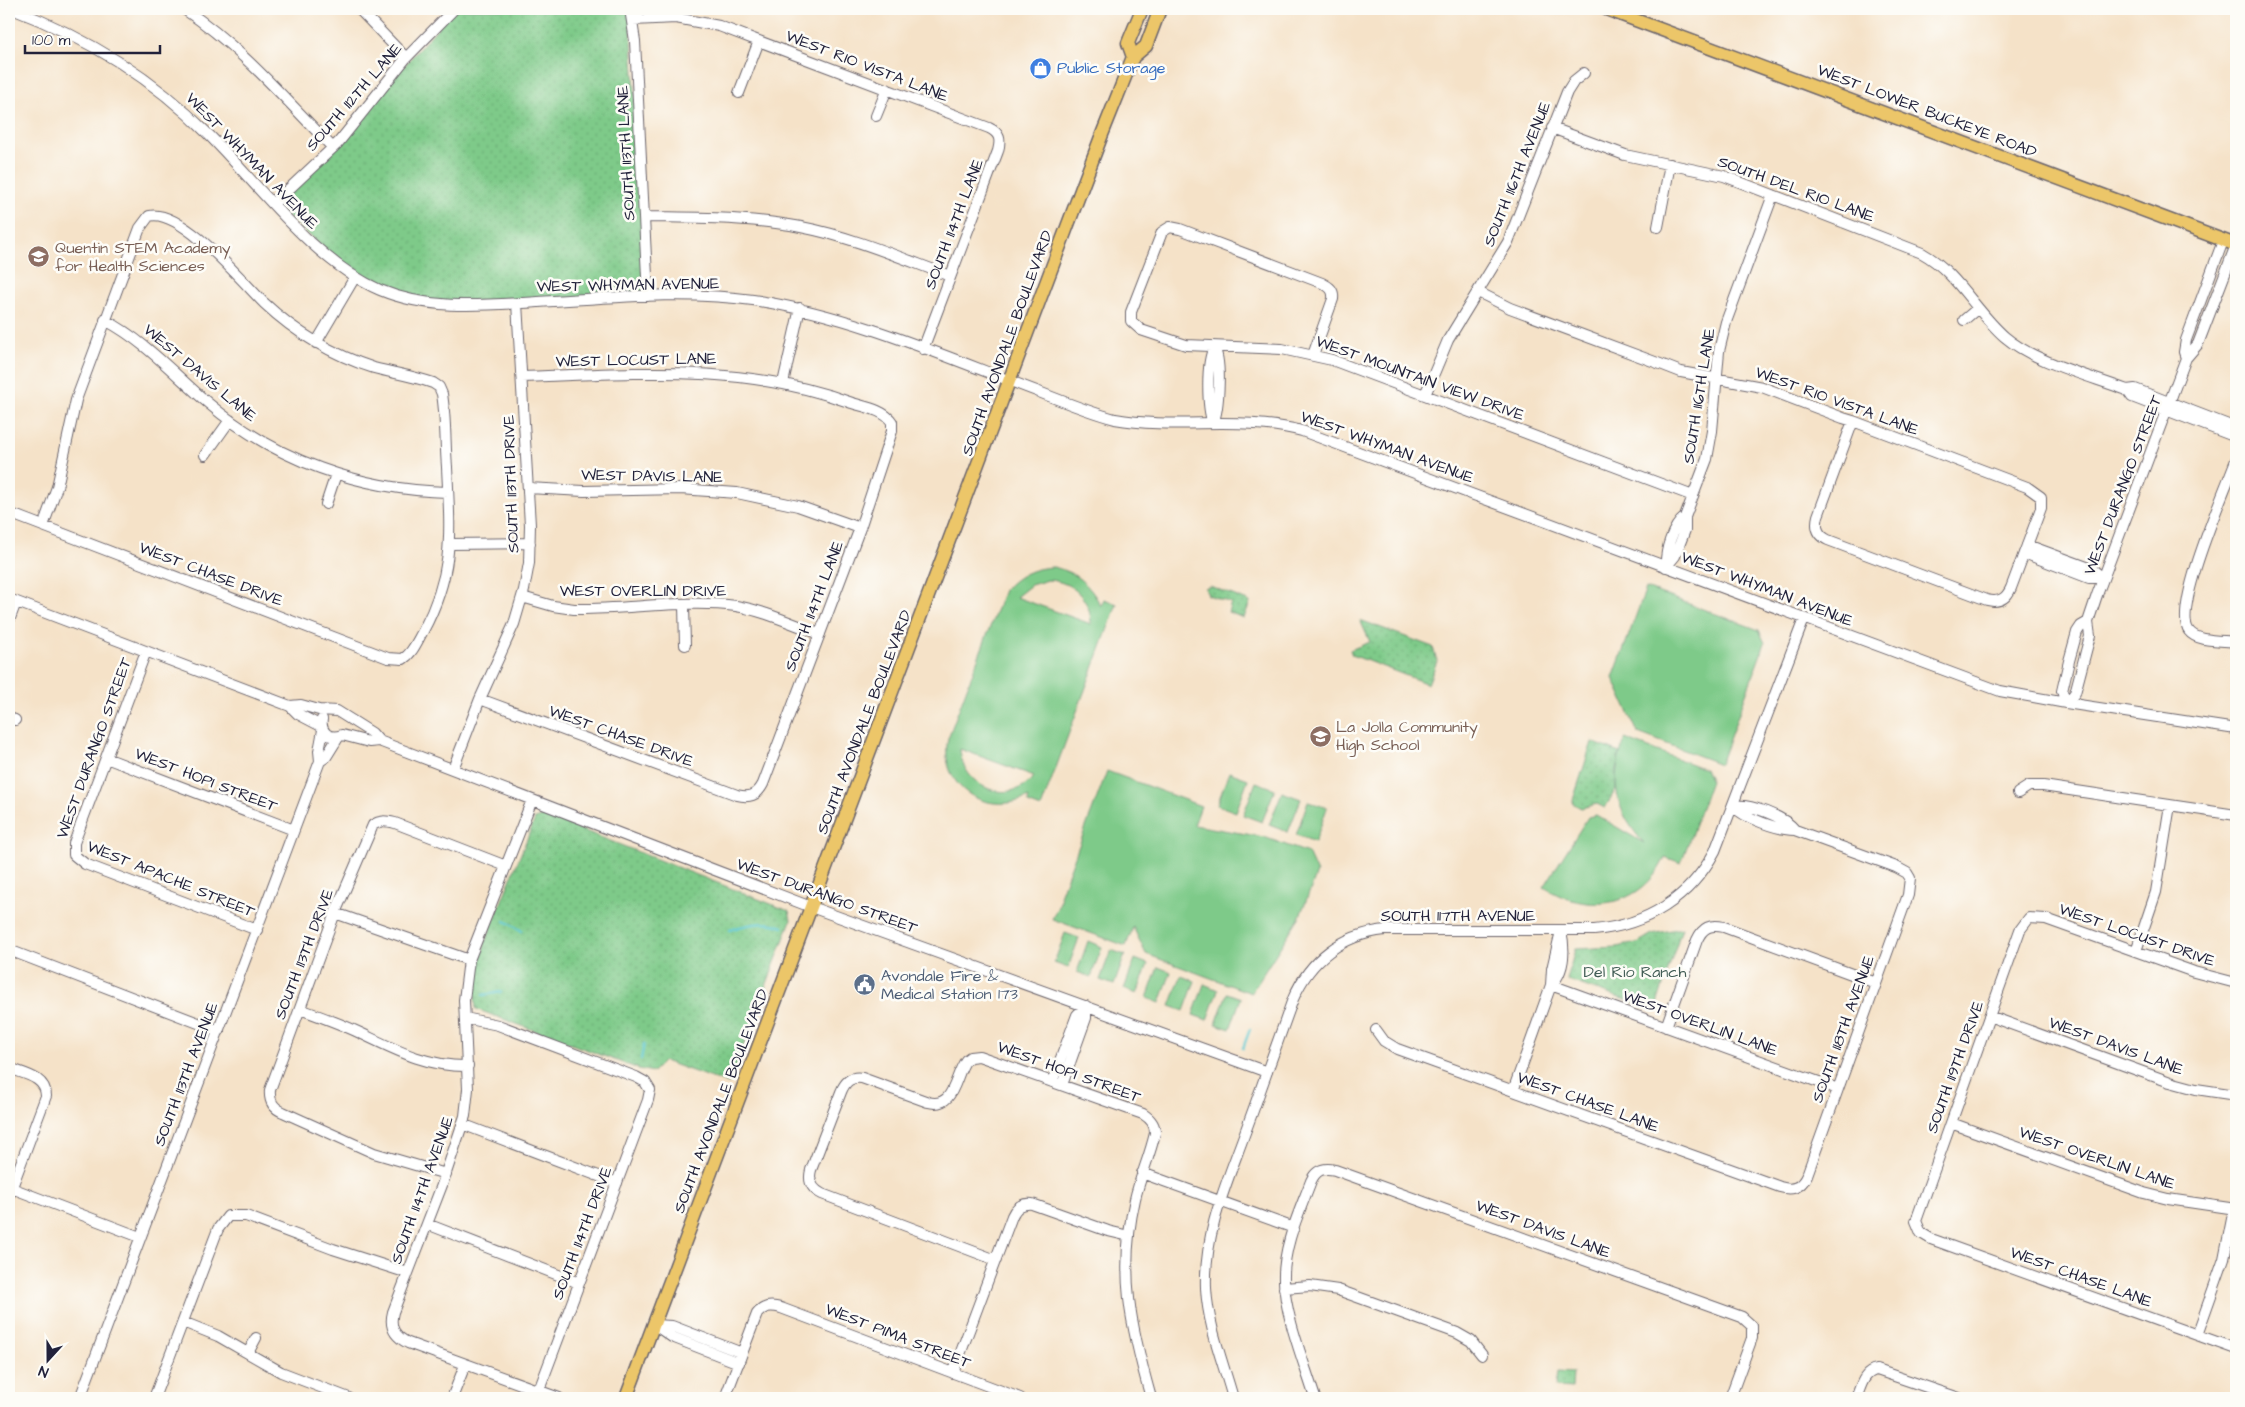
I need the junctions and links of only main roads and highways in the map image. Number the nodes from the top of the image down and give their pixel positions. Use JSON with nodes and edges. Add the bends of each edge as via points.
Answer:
{"nodes":[{"id":1,"x":1142,"y":9,"type":"edge"},
{"id":2,"x":1160,"y":9,"type":"edge"},
{"id":3,"x":1606,"y":9,"type":"edge"},
{"id":4,"x":1133,"y":58,"type":"junction"},
{"id":5,"x":2232,"y":244,"type":"edge"},
{"id":6,"x":626,"y":1398,"type":"edge"}],
"edges":[{"from":1,"to":4,"type":"main road","name":"SOUTH AVONDALE BOULEVARD","via":[[1128,43]]},
{"from":2,"to":4,"type":"main road","name":"SOUTH AVONDALE BOULEVARD","via":[[1146,46]]},
{"from":3,"to":5,"type":"main road","name":"WEST LOWER BUCKEYE ROAD"},
{"from":4,"to":6,"type":"main road","name":"SOUTH AVONDALE BOULEVARD"}]}
